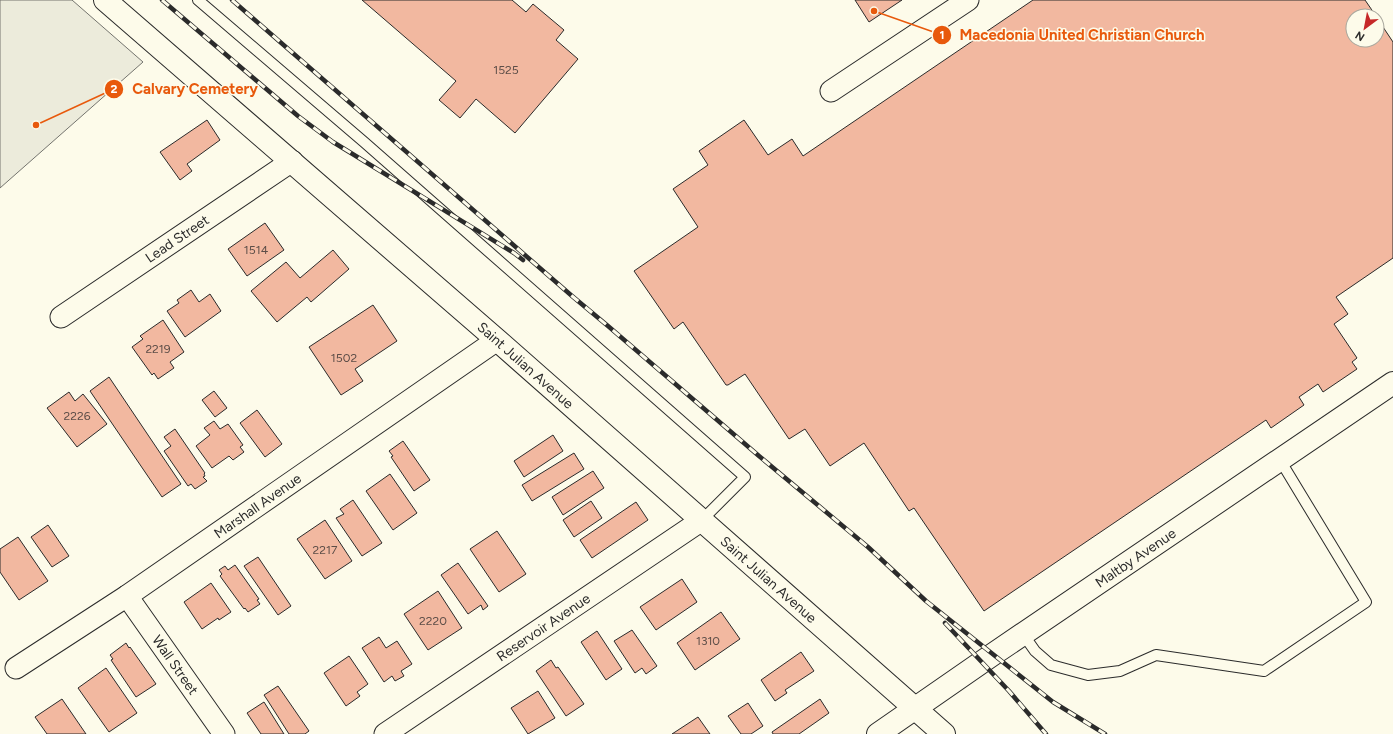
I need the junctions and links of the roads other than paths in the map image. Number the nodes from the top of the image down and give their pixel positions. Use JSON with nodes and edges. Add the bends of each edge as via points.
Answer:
{"nodes":[{"id":1,"x":105,"y":0,"type":"edge"},
{"id":2,"x":198,"y":0,"type":"edge"},
{"id":3,"x":968,"y":0,"type":"edge"},
{"id":4,"x":831,"y":91,"type":"dead end"},
{"id":5,"x":292,"y":161,"type":"junction"},
{"id":6,"x":61,"y":316,"type":"dead end"},
{"id":7,"x":497,"y":340,"type":"junction"},
{"id":8,"x":1393,"y":383,"type":"edge"},
{"id":9,"x":1280,"y":460,"type":"junction"},
{"id":10,"x":702,"y":520,"type":"junction"},
{"id":11,"x":127,"y":596,"type":"junction"},
{"id":12,"x":1023,"y":634,"type":"junction"},
{"id":13,"x":16,"y":668,"type":"dead end"},
{"id":14,"x":916,"y":709,"type":"junction"},
{"id":15,"x":224,"y":734,"type":"edge"},
{"id":16,"x":385,"y":734,"type":"edge"},
{"id":17,"x":878,"y":734,"type":"edge"},
{"id":18,"x":944,"y":734,"type":"edge"}],
"edges":[{"from":1,"to":5,"type":"street","name":"Saint Julian Avenue"},
{"from":2,"to":10,"type":"lane","via":[[364,142],[745,477]]},
{"from":3,"to":4,"type":"street"},
{"from":5,"to":6,"type":"street","name":"Lead Street"},
{"from":5,"to":7,"type":"street","name":"Saint Julian Avenue"},
{"from":7,"to":10,"type":"street","name":"Saint Julian Avenue"},
{"from":7,"to":11,"type":"street","name":"Marshall Avenue"},
{"from":8,"to":9,"type":"street","name":"Maltby Avenue"},
{"from":9,"to":12,"type":"street","name":"Maltby Avenue"},
{"from":9,"to":12,"type":"lane","via":[[1366,602],[1264,671],[1156,655],[1120,671],[1088,675],[1051,665],[1035,651]]},
{"from":10,"to":14,"type":"street","name":"Saint Julian Avenue"},
{"from":10,"to":16,"type":"street","name":"Reservoir Avenue"},
{"from":11,"to":13,"type":"street","name":"Marshall Avenue"},
{"from":11,"to":15,"type":"street","name":"Wall Street"},
{"from":12,"to":14,"type":"street","name":"Maltby Avenue"},
{"from":14,"to":17,"type":"street","name":"Maltby Avenue"},
{"from":14,"to":18,"type":"street","name":"Saint Julian Avenue"}]}
